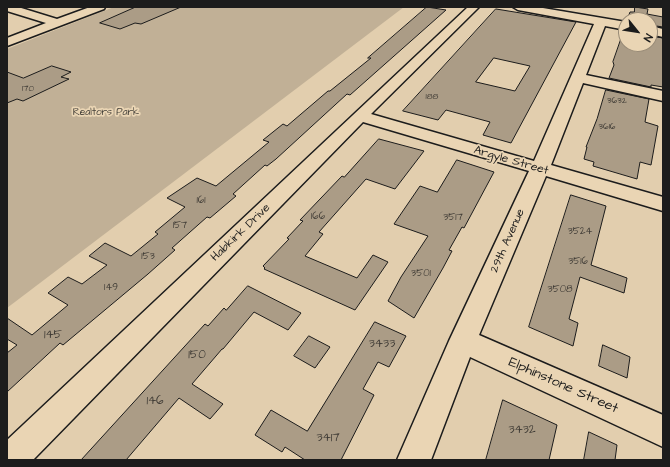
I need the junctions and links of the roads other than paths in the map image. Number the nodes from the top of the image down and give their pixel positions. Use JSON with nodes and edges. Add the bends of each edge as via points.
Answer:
{"nodes":[{"id":1,"x":7,"y":7,"type":"edge"},
{"id":2,"x":100,"y":7,"type":"edge"},
{"id":3,"x":474,"y":7,"type":"edge"},
{"id":4,"x":518,"y":7,"type":"edge"},
{"id":5,"x":58,"y":22,"type":"junction"},
{"id":6,"x":601,"y":22,"type":"junction"},
{"id":7,"x":618,"y":25,"type":"edge"},
{"id":8,"x":7,"y":42,"type":"edge"},
{"id":9,"x":578,"y":77,"type":"junction"},
{"id":10,"x":663,"y":96,"type":"edge"},
{"id":11,"x":360,"y":116,"type":"junction"},
{"id":12,"x":540,"y":169,"type":"junction"},
{"id":13,"x":663,"y":204,"type":"edge"},
{"id":14,"x":463,"y":341,"type":"junction"},
{"id":15,"x":663,"y":431,"type":"edge"},
{"id":16,"x":10,"y":460,"type":"edge"},
{"id":17,"x":414,"y":460,"type":"edge"}],
"edges":[{"from":1,"to":5,"type":"street"},
{"from":2,"to":5,"type":"street"},
{"from":3,"to":11,"type":"street","name":"Habkirk Drive"},
{"from":4,"to":6,"type":"street"},
{"from":5,"to":8,"type":"street"},
{"from":6,"to":7,"type":"street"},
{"from":6,"to":9,"type":"street","name":"29th Avenue"},
{"from":9,"to":10,"type":"street"},
{"from":9,"to":12,"type":"street","name":"29th Avenue"},
{"from":11,"to":12,"type":"street","name":"Argyle Street"},
{"from":11,"to":16,"type":"street","name":"Habkirk Drive"},
{"from":12,"to":13,"type":"street","name":"Argyle Street"},
{"from":12,"to":14,"type":"street","name":"29th Avenue"},
{"from":14,"to":15,"type":"street","name":"Elphinstone Street"},
{"from":14,"to":17,"type":"street","name":"29th Avenue"}]}
